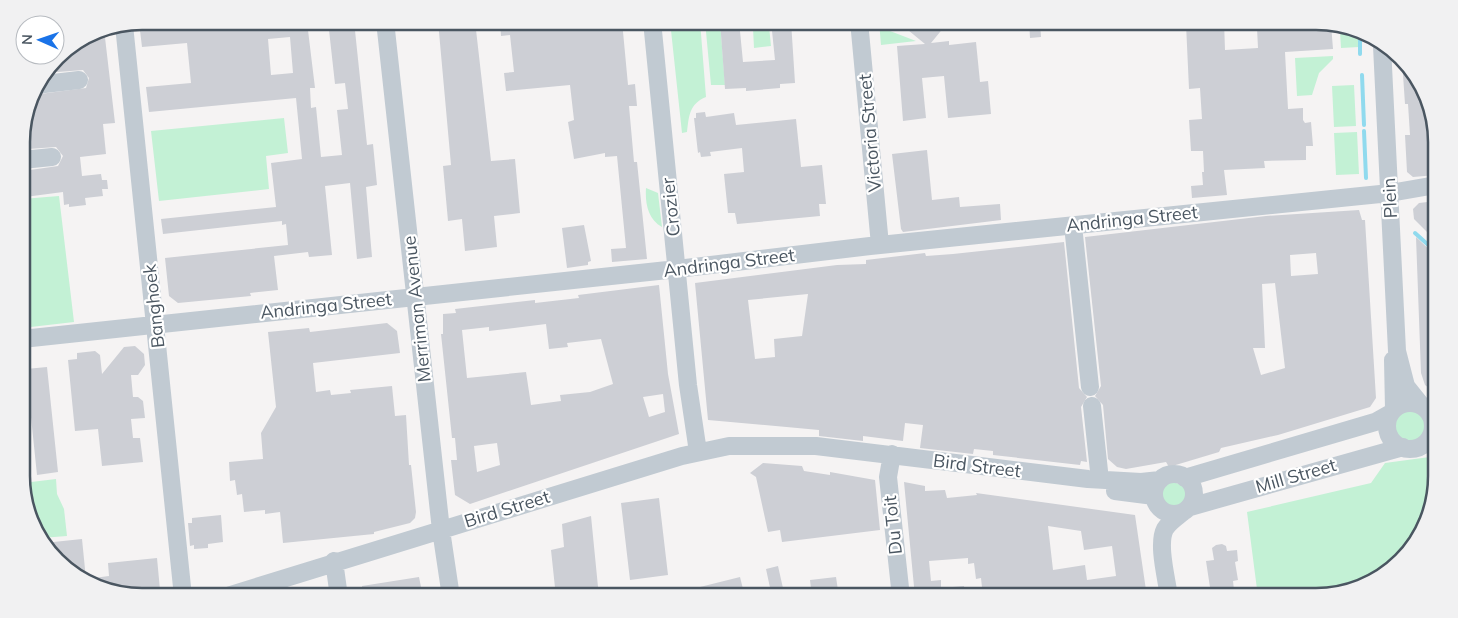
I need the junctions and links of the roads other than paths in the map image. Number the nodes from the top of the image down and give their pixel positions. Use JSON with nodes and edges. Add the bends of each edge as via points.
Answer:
{"nodes":[{"id":1,"x":386,"y":30,"type":"edge"},
{"id":2,"x":653,"y":30,"type":"edge"},
{"id":3,"x":860,"y":30,"type":"edge"},
{"id":4,"x":125,"y":31,"type":"edge"},
{"id":5,"x":1382,"y":52,"type":"edge"},
{"id":6,"x":79,"y":80,"type":"dead end"},
{"id":7,"x":46,"y":84,"type":"edge"},
{"id":8,"x":52,"y":157,"type":"dead end"},
{"id":9,"x":30,"y":159,"type":"edge"},
{"id":10,"x":1428,"y":186,"type":"edge"},
{"id":11,"x":1390,"y":193,"type":"junction"},
{"id":12,"x":1074,"y":235,"type":"dead end"},
{"id":13,"x":880,"y":245,"type":"junction"},
{"id":14,"x":677,"y":269,"type":"junction"},
{"id":15,"x":416,"y":297,"type":"junction"},
{"id":16,"x":156,"y":323,"type":"junction"},
{"id":17,"x":30,"y":338,"type":"edge"},
{"id":18,"x":1397,"y":351,"type":"junction"},
{"id":19,"x":1090,"y":387,"type":"dead end"},
{"id":20,"x":1092,"y":406,"type":"dead end"},
{"id":21,"x":1428,"y":406,"type":"edge"},
{"id":22,"x":1392,"y":411,"type":"junction"},
{"id":23,"x":1428,"y":441,"type":"edge"},
{"id":24,"x":1403,"y":448,"type":"junction"},
{"id":25,"x":698,"y":452,"type":"junction"},
{"id":26,"x":891,"y":459,"type":"junction"},
{"id":27,"x":1099,"y":470,"type":"dead end"},
{"id":28,"x":1185,"y":478,"type":"junction"},
{"id":29,"x":1156,"y":493,"type":"junction"},
{"id":30,"x":1186,"y":510,"type":"junction"},
{"id":31,"x":441,"y":530,"type":"junction"},
{"id":32,"x":1163,"y":554,"type":"junction"},
{"id":33,"x":334,"y":561,"type":"junction"},
{"id":34,"x":182,"y":587,"type":"dead end"},
{"id":35,"x":252,"y":588,"type":"edge"},
{"id":36,"x":338,"y":588,"type":"edge"},
{"id":37,"x":450,"y":588,"type":"edge"},
{"id":38,"x":900,"y":588,"type":"edge"},
{"id":39,"x":1168,"y":588,"type":"edge"}],
"edges":[{"from":1,"to":15,"type":"street","name":"Merriman Avenue"},
{"from":2,"to":14,"type":"street","name":"Crozier"},
{"from":3,"to":13,"type":"street","name":"Victoria Street"},
{"from":4,"to":16,"type":"street","name":"Banghoek"},
{"from":5,"to":11,"type":"street","name":"Plein"},
{"from":6,"to":7,"type":"street"},
{"from":8,"to":9,"type":"street"},
{"from":10,"to":11,"type":"street","name":"Andringa Street"},
{"from":11,"to":13,"type":"street","name":"Andringa Street"},
{"from":11,"to":18,"type":"street","name":"Plein"},
{"from":12,"to":19,"type":"street"},
{"from":13,"to":14,"type":"street","name":"Andringa Street"},
{"from":14,"to":15,"type":"street","name":"Andringa Street"},
{"from":14,"to":25,"type":"street","name":"Crozier"},
{"from":15,"to":16,"type":"street","name":"Andringa Street"},
{"from":15,"to":31,"type":"street","name":"Merriman Avenue"},
{"from":16,"to":17,"type":"street","name":"Andringa Street"},
{"from":16,"to":34,"type":"street","name":"Banghoek"},
{"from":18,"to":21,"type":"street","name":"Plein","via":[[1406,386]]},
{"from":18,"to":22,"type":"street","name":"Plein","via":[[1392,368]]},
{"from":20,"to":27,"type":"street"},
{"from":21,"to":22,"type":"street","via":[[1407,403]]},
{"from":22,"to":24,"type":"street","via":[[1387,426],[1389,433]]},
{"from":22,"to":28,"type":"street","via":[[1375,422]]},
{"from":23,"to":24,"type":"street","via":[[1417,448]]},
{"from":24,"to":30,"type":"street","name":"Mill Street"},
{"from":25,"to":26,"type":"street","name":"Bird Street","via":[[729,446],[794,448],[809,454]]},
{"from":25,"to":31,"type":"street","name":"Bird Street"},
{"from":26,"to":29,"type":"street","name":"Bird Street"},
{"from":26,"to":38,"type":"street","name":"Du Toit","via":[[888,477]]},
{"from":28,"to":29,"type":"street","via":[[1169,475]]},
{"from":28,"to":30,"type":"street","via":[[1194,493]]},
{"from":29,"to":30,"type":"street","via":[[1163,512],[1175,514]]},
{"from":29,"to":32,"type":"street","via":[[1154,520]]},
{"from":30,"to":32,"type":"street","via":[[1165,529]]},
{"from":31,"to":33,"type":"street","name":"Bird Street"},
{"from":31,"to":37,"type":"street","name":"Merriman Avenue"},
{"from":32,"to":39,"type":"street"},
{"from":33,"to":35,"type":"street","name":"Bird Street"},
{"from":33,"to":36,"type":"street"}]}
